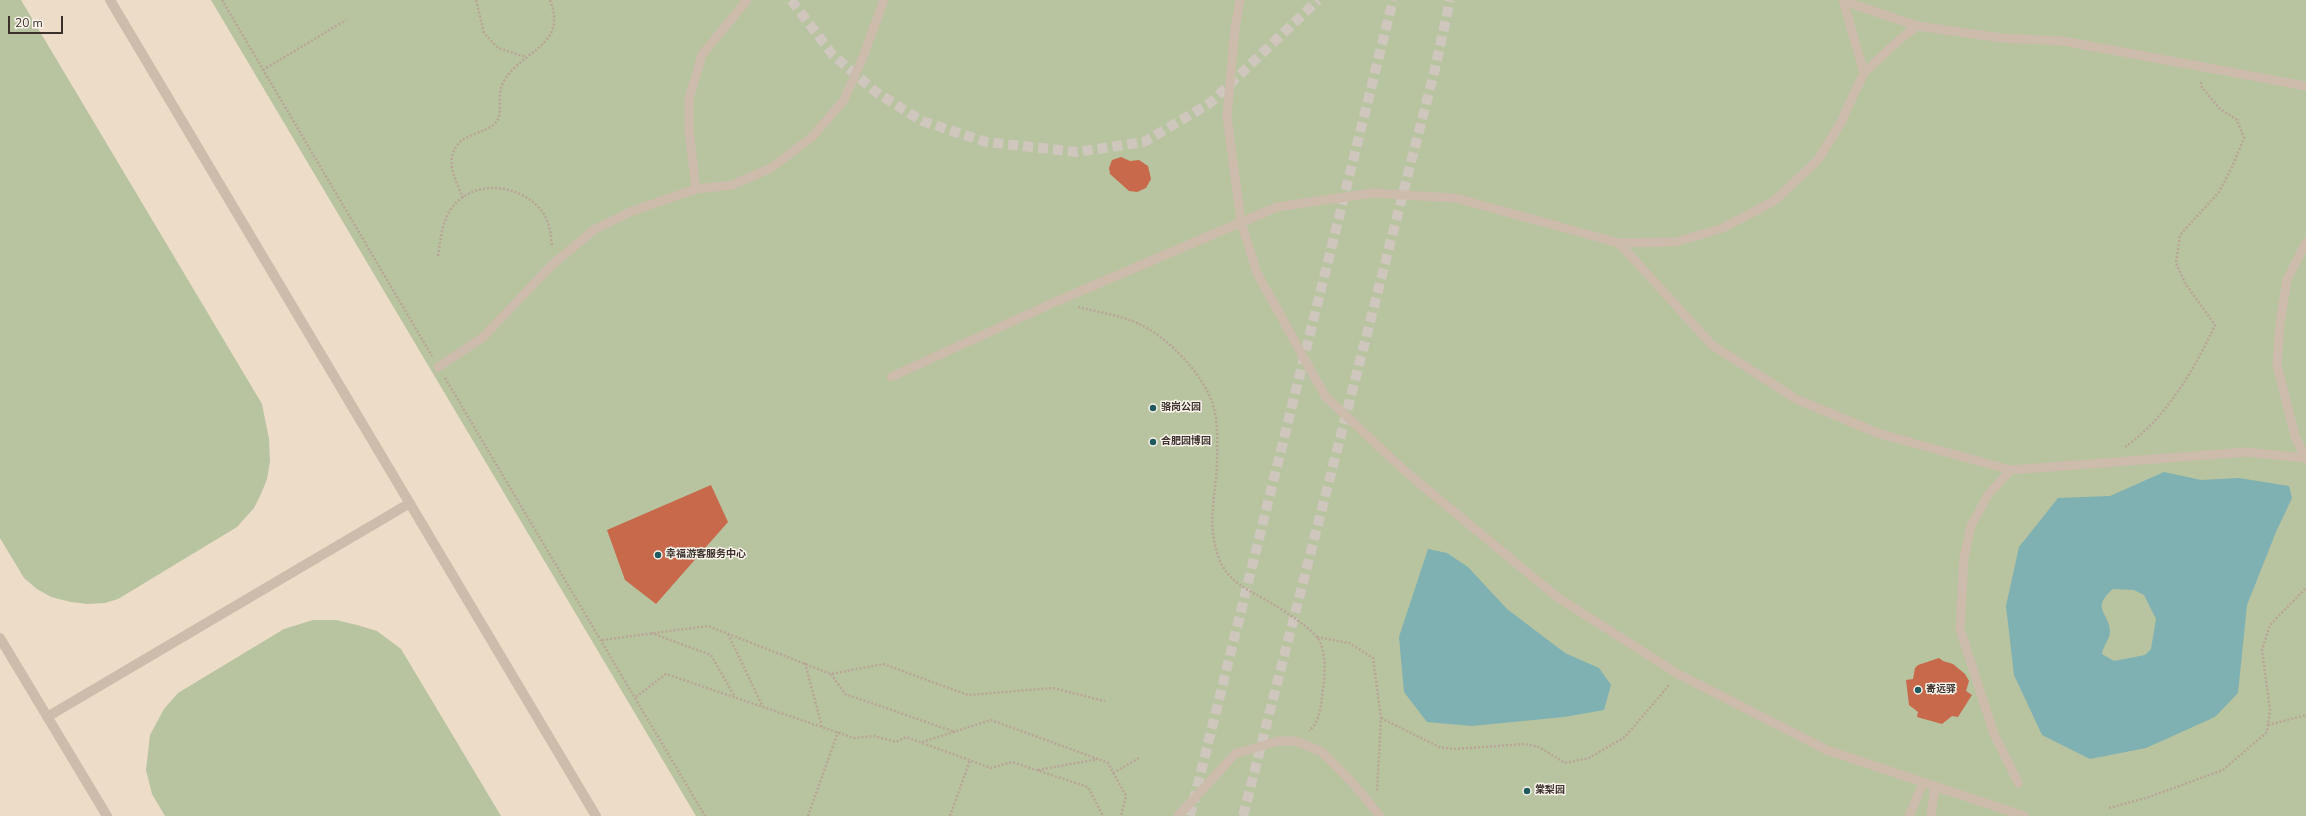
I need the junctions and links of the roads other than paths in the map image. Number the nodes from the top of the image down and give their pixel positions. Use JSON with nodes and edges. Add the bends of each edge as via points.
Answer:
{"nodes":[{"id":1,"x":110,"y":0,"type":"edge"},
{"id":2,"x":747,"y":0,"type":"edge"},
{"id":3,"x":884,"y":0,"type":"edge"},
{"id":4,"x":1240,"y":0,"type":"edge"},
{"id":5,"x":1844,"y":0,"type":"edge"},
{"id":6,"x":1917,"y":26,"type":"junction"},
{"id":7,"x":1864,"y":73,"type":"junction"},
{"id":8,"x":2306,"y":86,"type":"edge"},
{"id":9,"x":696,"y":189,"type":"junction"},
{"id":10,"x":1241,"y":222,"type":"junction"},
{"id":11,"x":1619,"y":243,"type":"junction"},
{"id":12,"x":2306,"y":243,"type":"edge"},
{"id":13,"x":438,"y":367,"type":"road end"},
{"id":14,"x":891,"y":377,"type":"dead end"},
{"id":15,"x":2305,"y":459,"type":"edge"},
{"id":16,"x":2011,"y":470,"type":"junction"},
{"id":17,"x":410,"y":503,"type":"junction"},
{"id":18,"x":0,"y":638,"type":"edge"},
{"id":19,"x":47,"y":717,"type":"junction"},
{"id":20,"x":1923,"y":783,"type":"junction"},
{"id":21,"x":2018,"y":783,"type":"dead end"},
{"id":22,"x":1935,"y":786,"type":"junction"},
{"id":23,"x":1376,"y":813,"type":"edge"},
{"id":24,"x":107,"y":816,"type":"edge"},
{"id":25,"x":596,"y":816,"type":"edge"},
{"id":26,"x":1178,"y":816,"type":"edge"},
{"id":27,"x":1908,"y":816,"type":"edge"},
{"id":28,"x":1931,"y":816,"type":"edge"},
{"id":29,"x":2024,"y":816,"type":"edge"}],
"edges":[{"from":1,"to":17,"type":"street"},
{"from":2,"to":9,"type":"lane","via":[[702,55],[689,99],[689,130]]},
{"from":3,"to":9,"type":"lane","via":[[844,100],[812,137],[771,168],[732,185]]},
{"from":4,"to":10,"type":"lane","via":[[1227,116]]},
{"from":5,"to":6,"type":"lane"},
{"from":5,"to":7,"type":"lane"},
{"from":6,"to":7,"type":"lane"},
{"from":6,"to":8,"type":"lane","via":[[2002,38],[2063,41]]},
{"from":7,"to":11,"type":"lane","via":[[1840,124],[1817,161],[1774,201],[1723,228],[1676,242]]},
{"from":9,"to":13,"type":"lane","via":[[630,212],[595,228],[552,265],[482,338]]},
{"from":10,"to":11,"type":"lane","via":[[1278,207],[1372,193],[1455,198]]},
{"from":10,"to":14,"type":"lane","via":[[1055,302]]},
{"from":10,"to":20,"type":"lane","via":[[1257,273],[1325,396],[1406,472],[1557,597],[1678,674],[1827,750]]},
{"from":11,"to":16,"type":"lane","via":[[1712,345],[1796,399],[1880,434]]},
{"from":12,"to":15,"type":"lane","via":[[2287,279],[2277,365],[2295,436]]},
{"from":15,"to":16,"type":"lane","via":[[2246,452]]},
{"from":16,"to":21,"type":"lane","via":[[1987,496],[1971,526],[1964,558],[1960,629],[1994,734]]},
{"from":17,"to":19,"type":"street"},
{"from":17,"to":25,"type":"street"},
{"from":18,"to":19,"type":"street"},
{"from":19,"to":24,"type":"street"},
{"from":20,"to":22,"type":"lane"},
{"from":20,"to":27,"type":"lane"},
{"from":22,"to":28,"type":"lane"},
{"from":22,"to":29,"type":"lane"},
{"from":23,"to":26,"type":"lane","via":[[1352,782],[1322,752],[1296,741],[1278,741],[1235,754]]}]}
